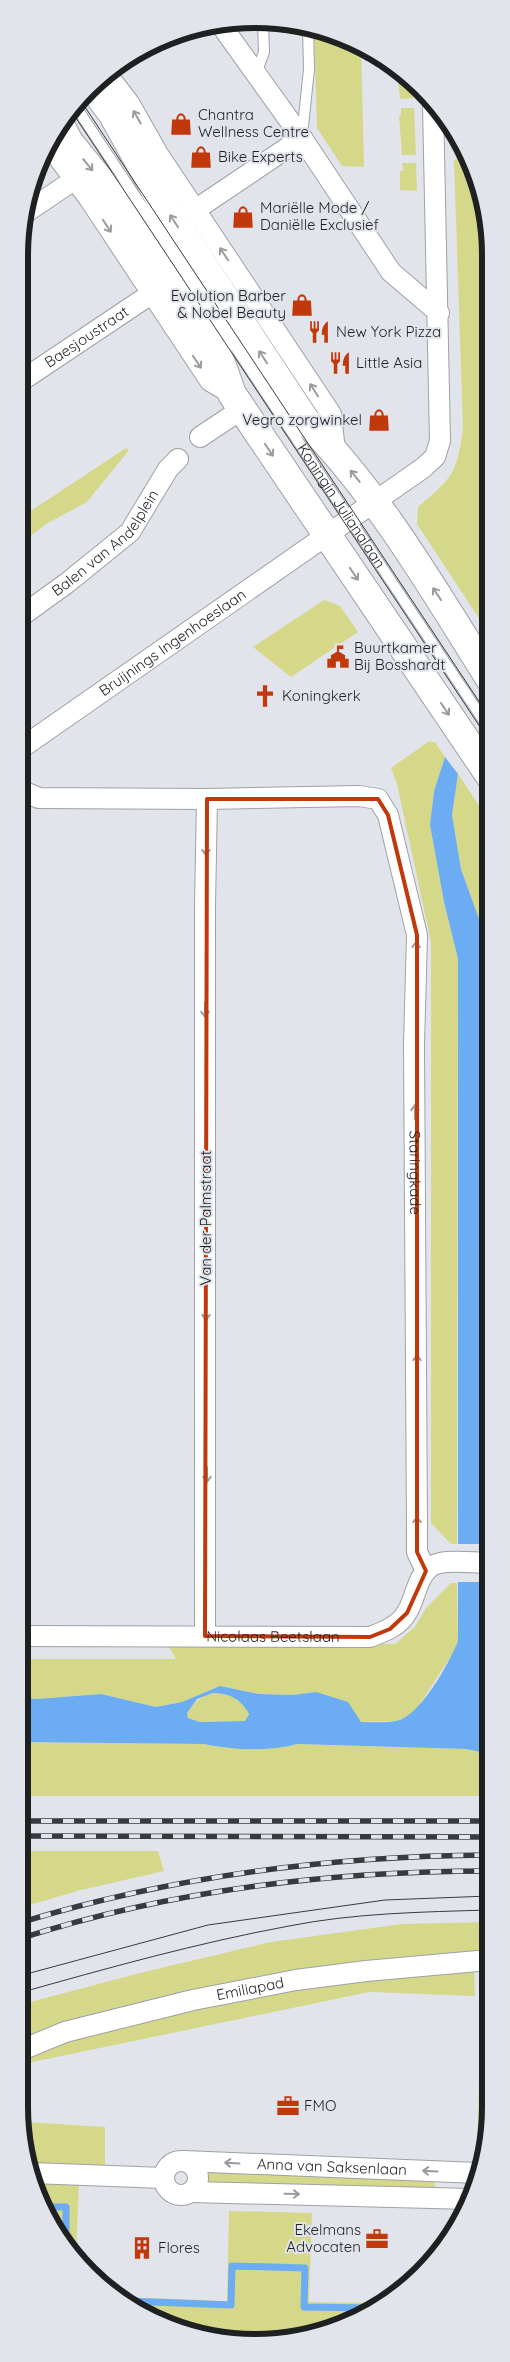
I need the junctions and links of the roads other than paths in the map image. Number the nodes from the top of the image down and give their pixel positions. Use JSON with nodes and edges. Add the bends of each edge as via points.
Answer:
{"nodes":[{"id":1,"x":263,"y":28,"type":"edge"},
{"id":2,"x":224,"y":29,"type":"edge"},
{"id":3,"x":308,"y":34,"type":"edge"},
{"id":4,"x":256,"y":75,"type":"junction"},
{"id":5,"x":111,"y":80,"type":"edge"},
{"id":6,"x":96,"y":92,"type":"edge"},
{"id":7,"x":79,"y":112,"type":"edge"},
{"id":8,"x":433,"y":115,"type":"edge"},
{"id":9,"x":64,"y":133,"type":"edge"},
{"id":10,"x":302,"y":138,"type":"junction"},
{"id":11,"x":53,"y":151,"type":"edge"},
{"id":12,"x":74,"y":180,"type":"junction"},
{"id":13,"x":33,"y":208,"type":"edge"},
{"id":14,"x":195,"y":210,"type":"junction"},
{"id":15,"x":152,"y":294,"type":"junction"},
{"id":16,"x":438,"y":313,"type":"junction"},
{"id":17,"x":27,"y":377,"type":"edge"},
{"id":18,"x":237,"y":402,"type":"junction"},
{"id":19,"x":200,"y":437,"type":"dead end"},
{"id":20,"x":335,"y":451,"type":"junction"},
{"id":21,"x":178,"y":459,"type":"dead end"},
{"id":22,"x":375,"y":501,"type":"junction"},
{"id":23,"x":349,"y":519,"type":"junction"},
{"id":24,"x":326,"y":534,"type":"junction"},
{"id":25,"x":27,"y":612,"type":"edge"},
{"id":26,"x":482,"y":666,"type":"edge"},
{"id":27,"x":482,"y":718,"type":"edge"},
{"id":28,"x":27,"y":744,"type":"edge"},
{"id":29,"x":482,"y":764,"type":"edge"},
{"id":30,"x":27,"y":793,"type":"edge"},
{"id":31,"x":207,"y":799,"type":"junction"},
{"id":32,"x":482,"y":1563,"type":"edge"},
{"id":33,"x":426,"y":1571,"type":"junction"},
{"id":34,"x":27,"y":1636,"type":"edge"},
{"id":35,"x":205,"y":1636,"type":"junction"},
{"id":36,"x":482,"y":1961,"type":"edge"},
{"id":37,"x":27,"y":2048,"type":"edge"},
{"id":38,"x":184,"y":2160,"type":"junction"},
{"id":39,"x":38,"y":2173,"type":"edge"},
{"id":40,"x":473,"y":2173,"type":"edge"},
{"id":41,"x":164,"y":2178,"type":"junction"},
{"id":42,"x":191,"y":2192,"type":"junction"},
{"id":43,"x":463,"y":2199,"type":"edge"}],
"edges":[{"from":1,"to":4,"type":"lane","via":[[264,52]]},
{"from":2,"to":4,"type":"street"},
{"from":3,"to":10,"type":"lane","via":[[310,69]]},
{"from":4,"to":10,"type":"street"},
{"from":14,"to":5,"type":"street","name":"Koningin Julianalaan","one_way":true},
{"from":20,"to":6,"type":"main road","name":"Koningin Julianalaan","one_way":true,"via":[[305,420],[161,201],[112,113]]},
{"from":7,"to":23,"type":"lane","name":"Koningin Julianalaan"},
{"from":8,"to":16,"type":"street","name":"Bruijnings Ingenhoeslaan"},
{"from":9,"to":18,"type":"main road","name":"Koningin Julianalaan","one_way":true,"via":[[128,216],[216,349]]},
{"from":10,"to":14,"type":"street"},
{"from":10,"to":16,"type":"street","via":[[391,272]]},
{"from":11,"to":12,"type":"street","name":"Koningin Julianalaan"},
{"from":12,"to":13,"type":"street"},
{"from":12,"to":15,"type":"street","name":"Koningin Julianalaan","one_way":true},
{"from":20,"to":14,"type":"street","name":"Koningin Julianalaan","one_way":true,"via":[[330,414]]},
{"from":15,"to":17,"type":"street","name":"Baesjoustraat"},
{"from":15,"to":18,"type":"street","name":"Koningin Julianalaan","one_way":true,"via":[[210,381]]},
{"from":16,"to":22,"type":"street","name":"Bruijnings Ingenhoeslaan","via":[[440,441],[435,457]]},
{"from":18,"to":19,"type":"street"},
{"from":18,"to":24,"type":"main road","name":"Koningin Julianalaan","one_way":true},
{"from":22,"to":20,"type":"main road","name":"Koningin Julianalaan","one_way":true},
{"from":21,"to":25,"type":"street","name":"Balen van Andelplein","via":[[168,469],[130,532]]},
{"from":22,"to":23,"type":"street","name":"Bruijnings Ingenhoeslaan"},
{"from":26,"to":22,"type":"main road","name":"Koningin Julianalaan","one_way":true},
{"from":23,"to":24,"type":"street","name":"Bruijnings Ingenhoeslaan"},
{"from":23,"to":27,"type":"lane","name":"Koningin Julianalaan"},
{"from":24,"to":28,"type":"street","name":"Bruijnings Ingenhoeslaan"},
{"from":24,"to":29,"type":"main road","name":"Koningin Julianalaan","one_way":true},
{"from":30,"to":31,"type":"street","via":[[39,798]]},
{"from":33,"to":31,"type":"street","name":"Staringkade","one_way":true,"via":[[417,1552],[414,1045],[417,935],[388,815],[378,798],[359,796]]},
{"from":31,"to":35,"type":"street","name":"Van der Palmstraat","one_way":true},
{"from":32,"to":33,"type":"street","via":[[438,1563]]},
{"from":33,"to":35,"type":"street","name":"Nicolaas Beetslaan","via":[[407,1613],[390,1629],[370,1637]]},
{"from":34,"to":35,"type":"street","name":"Nicolaas Beetslaan"},
{"from":36,"to":37,"type":"street","name":"Emiliapad","via":[[296,1980],[193,2000],[65,2032]]},
{"from":40,"to":38,"type":"street","name":"Anna van Saksenlaan","one_way":true},
{"from":38,"to":41,"type":"street","via":[[173,2162]]},
{"from":38,"to":42,"type":"street","via":[[193,2165],[198,2174],[197,2184]]},
{"from":39,"to":41,"type":"street"},
{"from":41,"to":42,"type":"street","name":"Anna van Saksenlaan","via":[[172,2192],[182,2195]]},
{"from":42,"to":43,"type":"street","name":"Anna van Saksenlaan","one_way":true}]}
